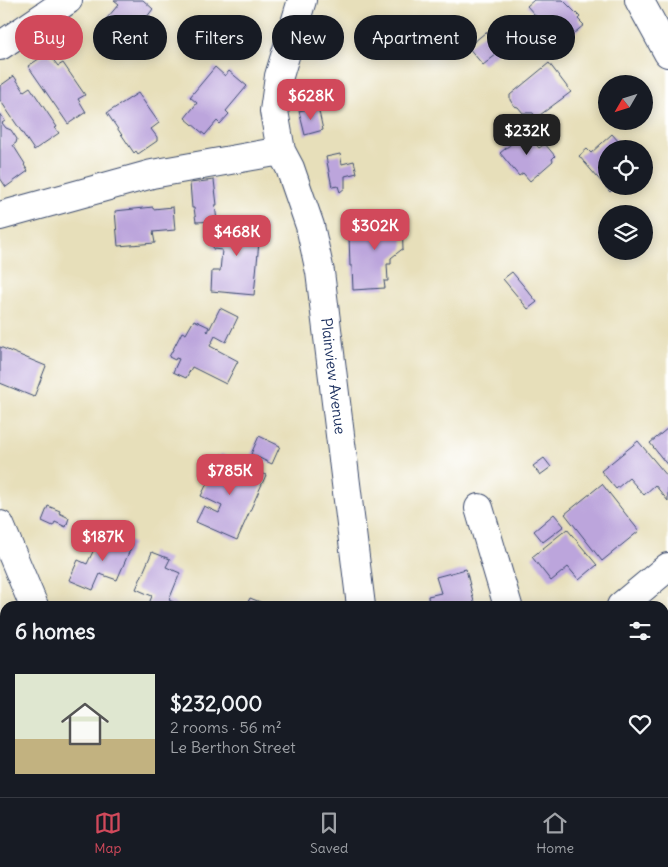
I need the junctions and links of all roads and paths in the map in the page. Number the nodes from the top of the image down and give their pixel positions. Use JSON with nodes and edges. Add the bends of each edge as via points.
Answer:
{"nodes":[{"id":1,"x":68,"y":0,"type":"edge"},
{"id":2,"x":302,"y":0,"type":"edge"},
{"id":3,"x":639,"y":0,"type":"edge"},
{"id":4,"x":0,"y":46,"type":"edge"},
{"id":5,"x":668,"y":53,"type":"edge"},
{"id":6,"x":281,"y":151,"type":"junction"},
{"id":7,"x":0,"y":216,"type":"edge"},
{"id":8,"x":479,"y":508,"type":"dead end"},
{"id":9,"x":0,"y":525,"type":"edge"},
{"id":10,"x":668,"y":567,"type":"edge"},
{"id":11,"x":32,"y":601,"type":"edge"},
{"id":12,"x":360,"y":601,"type":"edge"},
{"id":13,"x":507,"y":601,"type":"edge"},
{"id":14,"x":627,"y":601,"type":"edge"}],
"edges":[{"from":1,"to":4,"type":"street"},
{"from":2,"to":6,"type":"street","name":"Plainview Avenue","via":[[274,98]]},
{"from":3,"to":5,"type":"street"},
{"from":6,"to":7,"type":"street","via":[[152,174]]},
{"from":6,"to":12,"type":"street","name":"Plainview Avenue","via":[[304,210],[320,272]]},
{"from":8,"to":13,"type":"street"},
{"from":9,"to":11,"type":"street"},
{"from":10,"to":14,"type":"street"}]}
